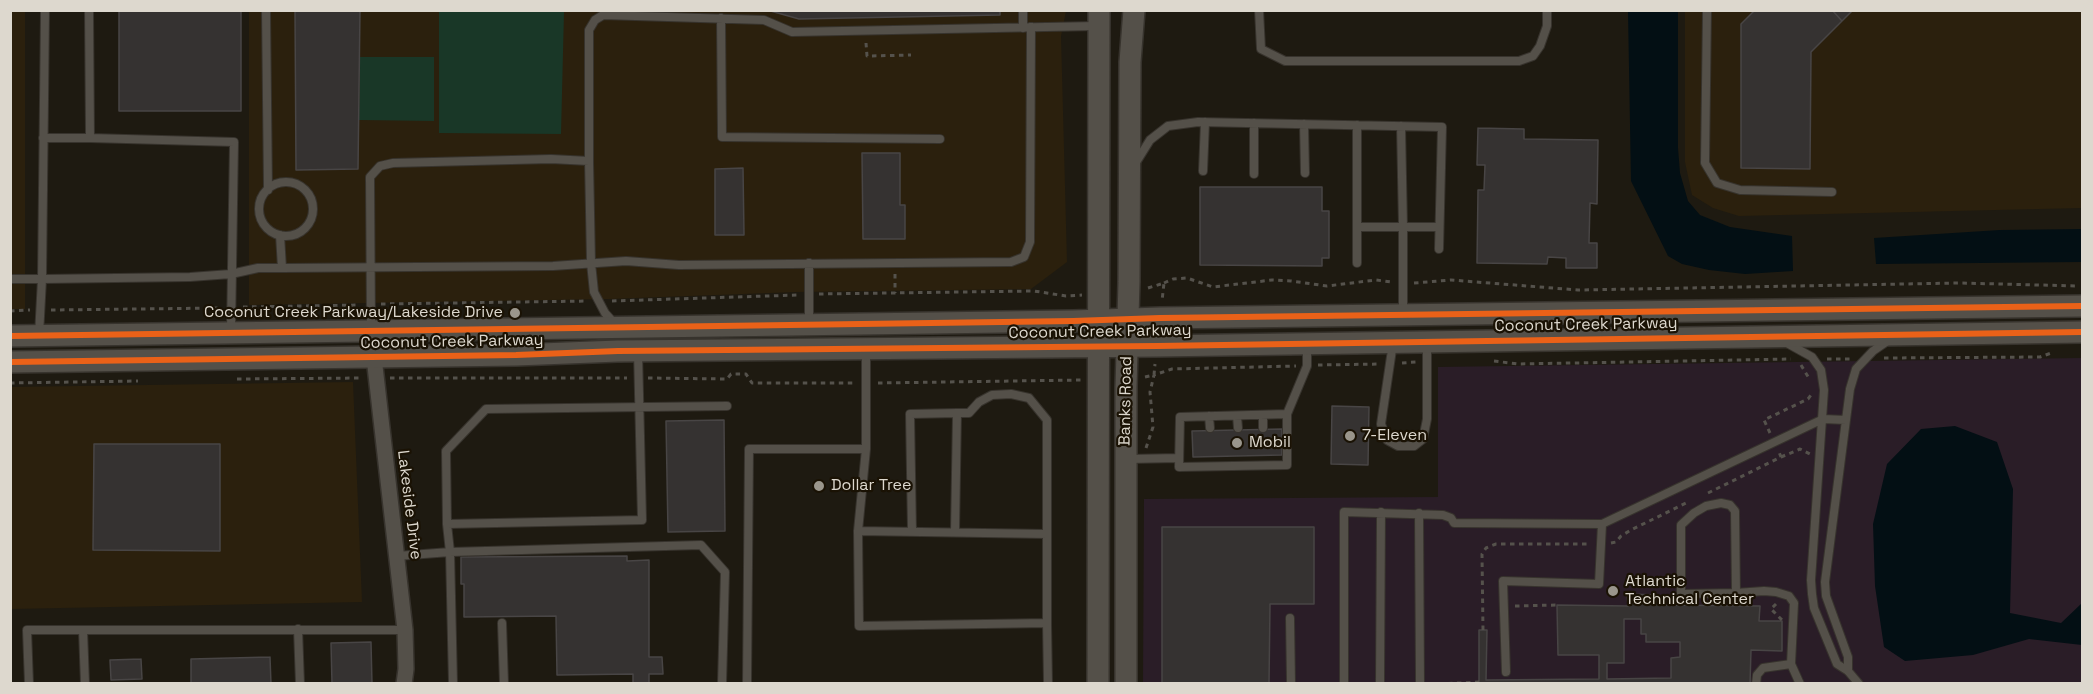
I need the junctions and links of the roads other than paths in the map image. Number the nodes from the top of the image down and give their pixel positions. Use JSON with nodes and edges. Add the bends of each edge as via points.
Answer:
{"nodes":[{"id":1,"x":45,"y":10,"type":"edge"},
{"id":2,"x":89,"y":10,"type":"edge"},
{"id":3,"x":266,"y":10,"type":"edge"},
{"id":4,"x":1023,"y":10,"type":"edge"},
{"id":5,"x":1134,"y":10,"type":"edge"},
{"id":6,"x":1259,"y":10,"type":"edge"},
{"id":7,"x":1547,"y":10,"type":"edge"},
{"id":8,"x":1707,"y":10,"type":"edge"},
{"id":9,"x":721,"y":18,"type":"junction"},
{"id":10,"x":1099,"y":18,"type":"edge"},
{"id":11,"x":1027,"y":27,"type":"junction"},
{"id":12,"x":1205,"y":122,"type":"junction"},
{"id":13,"x":1254,"y":123,"type":"junction"},
{"id":14,"x":1304,"y":124,"type":"junction"},
{"id":15,"x":1357,"y":125,"type":"junction"},
{"id":16,"x":1401,"y":126,"type":"junction"},
{"id":17,"x":43,"y":138,"type":"junction"},
{"id":18,"x":90,"y":138,"type":"junction"},
{"id":19,"x":940,"y":139,"type":"dead end"},
{"id":20,"x":589,"y":161,"type":"junction"},
{"id":21,"x":1203,"y":171,"type":"dead end"},
{"id":22,"x":1129,"y":173,"type":"junction"},
{"id":23,"x":1305,"y":173,"type":"dead end"},
{"id":24,"x":1254,"y":174,"type":"dead end"},
{"id":25,"x":268,"y":190,"type":"junction"},
{"id":26,"x":1832,"y":192,"type":"dead end"},
{"id":27,"x":1357,"y":227,"type":"junction"},
{"id":28,"x":1403,"y":227,"type":"junction"},
{"id":29,"x":1439,"y":227,"type":"junction"},
{"id":30,"x":280,"y":235,"type":"junction"},
{"id":31,"x":1439,"y":249,"type":"dead end"},
{"id":32,"x":591,"y":262,"type":"junction"},
{"id":33,"x":809,"y":263,"type":"junction"},
{"id":34,"x":1357,"y":263,"type":"dead end"},
{"id":35,"x":282,"y":268,"type":"junction"},
{"id":36,"x":370,"y":268,"type":"junction"},
{"id":37,"x":231,"y":274,"type":"junction"},
{"id":38,"x":10,"y":279,"type":"edge"},
{"id":39,"x":42,"y":279,"type":"junction"},
{"id":40,"x":2082,"y":306,"type":"edge"},
{"id":41,"x":1403,"y":315,"type":"junction"},
{"id":42,"x":1128,"y":318,"type":"junction"},
{"id":43,"x":1098,"y":320,"type":"junction"},
{"id":44,"x":809,"y":325,"type":"junction"},
{"id":45,"x":618,"y":327,"type":"junction"},
{"id":46,"x":371,"y":331,"type":"junction"},
{"id":47,"x":231,"y":332,"type":"junction"},
{"id":48,"x":2082,"y":332,"type":"edge"},
{"id":49,"x":1896,"y":335,"type":"junction"},
{"id":50,"x":10,"y":336,"type":"edge"},
{"id":51,"x":39,"y":336,"type":"junction"},
{"id":52,"x":1774,"y":337,"type":"junction"},
{"id":53,"x":1393,"y":342,"type":"junction"},
{"id":54,"x":1306,"y":343,"type":"junction"},
{"id":55,"x":1098,"y":346,"type":"junction"},
{"id":56,"x":1127,"y":346,"type":"junction"},
{"id":57,"x":866,"y":348,"type":"junction"},
{"id":58,"x":638,"y":351,"type":"junction"},
{"id":59,"x":1427,"y":352,"type":"junction"},
{"id":60,"x":373,"y":356,"type":"junction"},
{"id":61,"x":10,"y":362,"type":"edge"},
{"id":62,"x":727,"y":406,"type":"dead end"},
{"id":63,"x":640,"y":407,"type":"junction"},
{"id":64,"x":957,"y":413,"type":"junction"},
{"id":65,"x":1287,"y":414,"type":"junction"},
{"id":66,"x":1263,"y":415,"type":"junction"},
{"id":67,"x":1209,"y":416,"type":"junction"},
{"id":68,"x":1237,"y":416,"type":"junction"},
{"id":69,"x":1823,"y":419,"type":"junction"},
{"id":70,"x":1846,"y":420,"type":"junction"},
{"id":71,"x":1210,"y":429,"type":"dead end"},
{"id":72,"x":1238,"y":429,"type":"dead end"},
{"id":73,"x":1263,"y":429,"type":"dead end"},
{"id":74,"x":866,"y":449,"type":"junction"},
{"id":75,"x":1210,"y":456,"type":"dead end"},
{"id":76,"x":1238,"y":456,"type":"dead end"},
{"id":77,"x":1263,"y":456,"type":"dead end"},
{"id":78,"x":1179,"y":458,"type":"junction"},
{"id":79,"x":1125,"y":459,"type":"junction"},
{"id":80,"x":1263,"y":465,"type":"junction"},
{"id":81,"x":1210,"y":466,"type":"junction"},
{"id":82,"x":1238,"y":466,"type":"junction"},
{"id":83,"x":1381,"y":512,"type":"junction"},
{"id":84,"x":1419,"y":513,"type":"junction"},
{"id":85,"x":447,"y":524,"type":"junction"},
{"id":86,"x":1602,"y":524,"type":"junction"},
{"id":87,"x":858,"y":531,"type":"junction"},
{"id":88,"x":912,"y":532,"type":"junction"},
{"id":89,"x":955,"y":532,"type":"junction"},
{"id":90,"x":1047,"y":534,"type":"junction"},
{"id":91,"x":450,"y":552,"type":"junction"},
{"id":92,"x":397,"y":556,"type":"junction"},
{"id":93,"x":1736,"y":592,"type":"junction"},
{"id":94,"x":1290,"y":618,"type":"dead end"},
{"id":95,"x":502,"y":623,"type":"dead end"},
{"id":96,"x":1047,"y":623,"type":"junction"},
{"id":97,"x":298,"y":629,"type":"junction"},
{"id":98,"x":83,"y":630,"type":"junction"},
{"id":99,"x":405,"y":630,"type":"junction"},
{"id":100,"x":1791,"y":664,"type":"junction"},
{"id":101,"x":1848,"y":671,"type":"junction"},
{"id":102,"x":1506,"y":672,"type":"dead end"},
{"id":103,"x":1855,"y":683,"type":"edge"},
{"id":104,"x":29,"y":684,"type":"edge"},
{"id":105,"x":85,"y":684,"type":"edge"},
{"id":106,"x":300,"y":684,"type":"edge"},
{"id":107,"x":404,"y":684,"type":"edge"},
{"id":108,"x":453,"y":684,"type":"edge"},
{"id":109,"x":504,"y":684,"type":"edge"},
{"id":110,"x":722,"y":684,"type":"edge"},
{"id":111,"x":747,"y":684,"type":"edge"},
{"id":112,"x":1048,"y":684,"type":"edge"},
{"id":113,"x":1098,"y":684,"type":"edge"},
{"id":114,"x":1126,"y":684,"type":"edge"},
{"id":115,"x":1291,"y":684,"type":"edge"},
{"id":116,"x":1344,"y":684,"type":"edge"},
{"id":117,"x":1380,"y":684,"type":"edge"},
{"id":118,"x":1420,"y":684,"type":"edge"},
{"id":119,"x":1756,"y":684,"type":"edge"},
{"id":120,"x":1800,"y":684,"type":"edge"}],
"edges":[{"from":1,"to":17,"type":"lane"},
{"from":2,"to":18,"type":"lane"},
{"from":3,"to":25,"type":"lane"},
{"from":4,"to":11,"type":"lane"},
{"from":5,"to":22,"type":"main road","name":"Banks Road"},
{"from":6,"to":7,"type":"lane","via":[[1261,49],[1285,61],[1519,61],[1533,56],[1540,46],[1547,26]]},
{"from":8,"to":26,"type":"lane","via":[[1704,164],[1717,183],[1740,190]]},
{"from":9,"to":11,"type":"lane","via":[[764,20],[792,32]]},
{"from":9,"to":19,"type":"lane","via":[[722,137]]},
{"from":9,"to":20,"type":"lane","via":[[603,15],[595,20],[589,30]]},
{"from":10,"to":11,"type":"lane"},
{"from":10,"to":43,"type":"main road","name":"Banks Road"},
{"from":11,"to":33,"type":"lane","via":[[1030,242],[1024,257],[1011,262]]},
{"from":12,"to":13,"type":"lane"},
{"from":12,"to":21,"type":"lane"},
{"from":12,"to":22,"type":"lane","via":[[1168,126],[1150,140]]},
{"from":13,"to":14,"type":"lane"},
{"from":13,"to":24,"type":"lane"},
{"from":14,"to":15,"type":"lane"},
{"from":14,"to":23,"type":"lane"},
{"from":15,"to":16,"type":"lane"},
{"from":15,"to":27,"type":"lane"},
{"from":16,"to":28,"type":"lane"},
{"from":16,"to":29,"type":"lane","via":[[1442,127]]},
{"from":17,"to":18,"type":"lane"},
{"from":17,"to":39,"type":"lane"},
{"from":18,"to":37,"type":"lane","via":[[234,142]]},
{"from":20,"to":32,"type":"lane"},
{"from":20,"to":36,"type":"lane","via":[[380,166],[370,177]]},
{"from":22,"to":42,"type":"main road","name":"Banks Road"},
{"from":25,"to":30,"type":"lane","via":[[260,204],[261,220]]},
{"from":25,"to":30,"type":"lane","via":[[291,183],[310,198],[309,222],[297,234]]},
{"from":27,"to":28,"type":"lane"},
{"from":27,"to":34,"type":"lane"},
{"from":28,"to":29,"type":"lane"},
{"from":28,"to":41,"type":"lane"},
{"from":29,"to":31,"type":"lane"},
{"from":30,"to":35,"type":"lane"},
{"from":32,"to":33,"type":"lane"},
{"from":32,"to":36,"type":"lane"},
{"from":32,"to":45,"type":"lane","via":[[594,292],[604,313]]},
{"from":33,"to":44,"type":"lane"},
{"from":35,"to":36,"type":"lane"},
{"from":35,"to":37,"type":"lane"},
{"from":36,"to":46,"type":"lane"},
{"from":37,"to":39,"type":"lane"},
{"from":37,"to":47,"type":"lane"},
{"from":38,"to":39,"type":"lane"},
{"from":39,"to":51,"type":"lane"},
{"from":40,"to":41,"type":"main road","name":"Coconut Creek Parkway"},
{"from":41,"to":42,"type":"main road","name":"Coconut Creek Parkway"},
{"from":42,"to":43,"type":"main road","name":"Coconut Creek Parkway"},
{"from":42,"to":56,"type":"main road","name":"Banks Road"},
{"from":43,"to":44,"type":"main road","name":"Coconut Creek Parkway"},
{"from":43,"to":55,"type":"main road","name":"Banks Road"},
{"from":44,"to":45,"type":"main road","name":"Coconut Creek Parkway"},
{"from":45,"to":46,"type":"main road","name":"Coconut Creek Parkway"},
{"from":46,"to":47,"type":"main road","name":"Coconut Creek Parkway"},
{"from":46,"to":60,"type":"street","name":"Lakeside Drive"},
{"from":47,"to":51,"type":"main road","name":"Coconut Creek Parkway"},
{"from":48,"to":49,"type":"main road","name":"Coconut Creek Parkway"},
{"from":49,"to":52,"type":"main road","name":"Coconut Creek Parkway"},
{"from":49,"to":70,"type":"lane","via":[[1856,369]]},
{"from":50,"to":51,"type":"main road","name":"Coconut Creek Parkway"},
{"from":52,"to":59,"type":"main road","name":"Coconut Creek Parkway"},
{"from":52,"to":69,"type":"lane","via":[[1814,359],[1821,370]]},
{"from":53,"to":54,"type":"main road","name":"Coconut Creek Parkway"},
{"from":53,"to":59,"type":"main road","name":"Coconut Creek Parkway"},
{"from":53,"to":59,"type":"lane","via":[[1381,424],[1387,440],[1398,446],[1414,446],[1423,439],[1427,419]]},
{"from":54,"to":56,"type":"main road","name":"Coconut Creek Parkway"},
{"from":54,"to":65,"type":"lane","via":[[1306,366]]},
{"from":55,"to":56,"type":"main road","name":"Coconut Creek Parkway"},
{"from":55,"to":57,"type":"main road","name":"Coconut Creek Parkway"},
{"from":55,"to":113,"type":"main road","name":"Banks Road"},
{"from":56,"to":79,"type":"main road","name":"Banks Road"},
{"from":57,"to":58,"type":"main road","name":"Coconut Creek Parkway"},
{"from":57,"to":74,"type":"lane"},
{"from":58,"to":60,"type":"main road","name":"Coconut Creek Parkway"},
{"from":58,"to":63,"type":"lane"},
{"from":60,"to":61,"type":"main road","name":"Coconut Creek Parkway"},
{"from":60,"to":92,"type":"street","name":"Lakeside Drive"},
{"from":62,"to":63,"type":"lane"},
{"from":63,"to":85,"type":"lane","via":[[486,409],[446,451]]},
{"from":63,"to":85,"type":"lane","via":[[642,520]]},
{"from":64,"to":88,"type":"lane","via":[[910,414]]},
{"from":64,"to":89,"type":"lane"},
{"from":64,"to":90,"type":"lane","via":[[969,413],[992,395],[1011,394],[1029,398],[1047,420]]},
{"from":65,"to":66,"type":"lane"},
{"from":65,"to":80,"type":"lane","via":[[1287,465]]},
{"from":66,"to":68,"type":"lane"},
{"from":66,"to":73,"type":"lane"},
{"from":67,"to":68,"type":"lane"},
{"from":67,"to":71,"type":"lane"},
{"from":67,"to":78,"type":"lane","via":[[1180,417]]},
{"from":68,"to":72,"type":"lane"},
{"from":69,"to":70,"type":"lane"},
{"from":69,"to":86,"type":"lane"},
{"from":69,"to":101,"type":"lane","via":[[1810,579],[1814,608],[1836,664]]},
{"from":70,"to":101,"type":"lane","via":[[1826,596],[1848,657]]},
{"from":74,"to":87,"type":"lane"},
{"from":74,"to":111,"type":"lane","via":[[749,449]]},
{"from":75,"to":81,"type":"lane"},
{"from":76,"to":82,"type":"lane"},
{"from":77,"to":80,"type":"lane"},
{"from":78,"to":79,"type":"lane"},
{"from":78,"to":81,"type":"lane","via":[[1179,467]]},
{"from":79,"to":114,"type":"main road","name":"Banks Road"},
{"from":80,"to":82,"type":"lane"},
{"from":81,"to":82,"type":"lane"},
{"from":83,"to":84,"type":"lane"},
{"from":83,"to":116,"type":"lane","via":[[1344,512]]},
{"from":83,"to":117,"type":"lane"},
{"from":84,"to":86,"type":"lane","via":[[1443,515],[1454,523]]},
{"from":84,"to":118,"type":"lane"},
{"from":85,"to":91,"type":"lane"},
{"from":86,"to":102,"type":"lane","via":[[1599,584],[1503,581]]},
{"from":87,"to":88,"type":"lane"},
{"from":87,"to":96,"type":"lane","via":[[860,626]]},
{"from":88,"to":89,"type":"lane"},
{"from":89,"to":90,"type":"lane"},
{"from":90,"to":96,"type":"lane"},
{"from":91,"to":92,"type":"lane"},
{"from":91,"to":108,"type":"lane"},
{"from":91,"to":110,"type":"lane","via":[[701,545],[725,572]]},
{"from":92,"to":99,"type":"street","name":"Lakeside Drive"},
{"from":93,"to":93,"type":"lane","via":[[1681,594],[1681,525],[1706,506],[1721,503],[1735,511]]},
{"from":93,"to":100,"type":"lane","via":[[1764,591],[1789,596],[1794,603]]},
{"from":94,"to":115,"type":"lane"},
{"from":95,"to":109,"type":"lane"},
{"from":96,"to":112,"type":"lane"},
{"from":97,"to":98,"type":"lane"},
{"from":97,"to":99,"type":"lane"},
{"from":97,"to":106,"type":"lane"},
{"from":98,"to":104,"type":"lane","via":[[27,630]]},
{"from":98,"to":105,"type":"lane"},
{"from":99,"to":107,"type":"street","name":"Lakeside Drive"},
{"from":100,"to":119,"type":"lane","via":[[1763,669]]},
{"from":100,"to":120,"type":"lane"},
{"from":101,"to":103,"type":"lane"}]}
